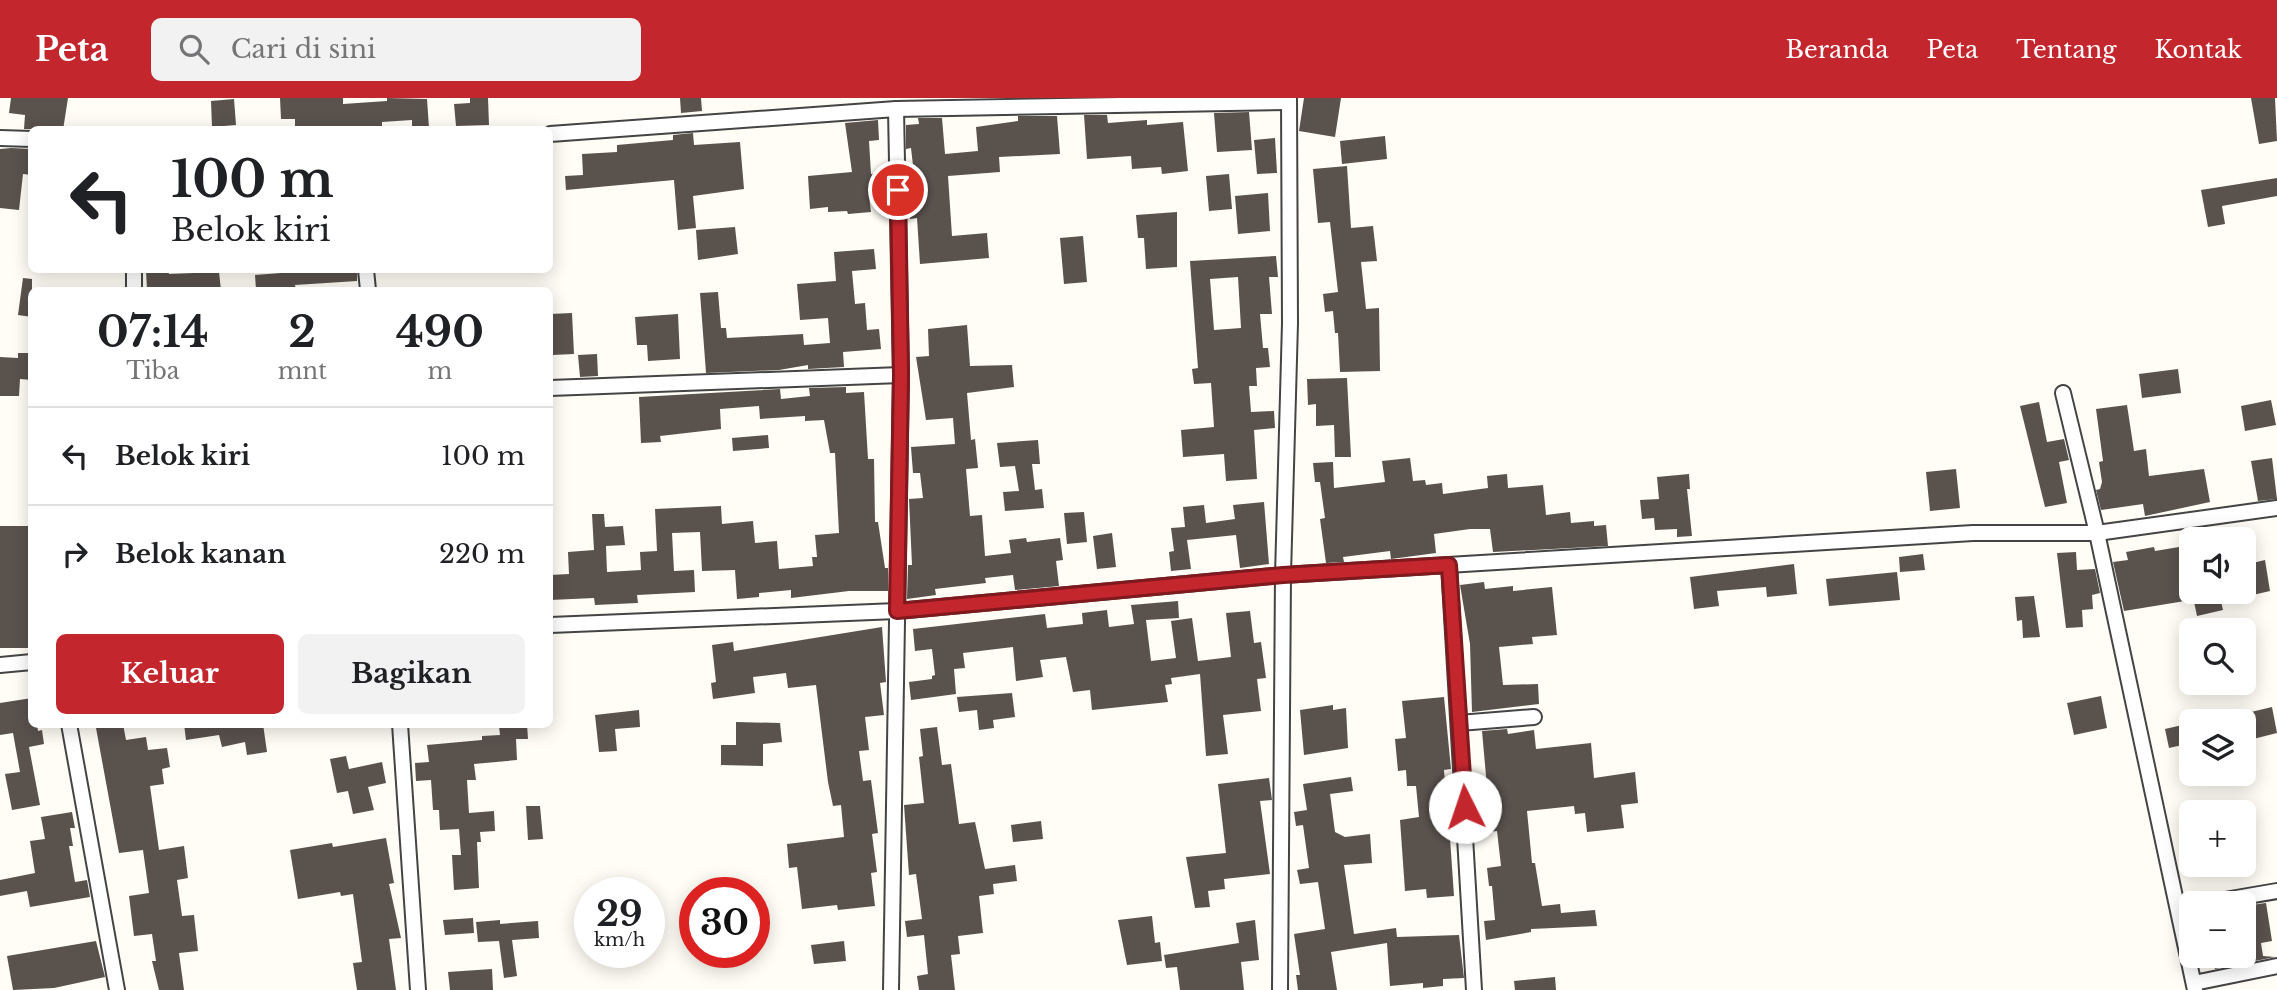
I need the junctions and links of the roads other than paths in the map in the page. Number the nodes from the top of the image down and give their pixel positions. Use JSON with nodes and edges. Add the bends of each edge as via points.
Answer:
{"nodes":[{"id":1,"x":1289,"y":100,"type":"edge"},
{"id":2,"x":896,"y":109,"type":"junction"},
{"id":3,"x":553,"y":134,"type":"edge"},
{"id":4,"x":0,"y":138,"type":"edge"},
{"id":5,"x":28,"y":139,"type":"edge"},
{"id":6,"x":901,"y":375,"type":"junction"},
{"id":7,"x":553,"y":388,"type":"edge"},
{"id":8,"x":2063,"y":393,"type":"dead end"},
{"id":9,"x":2277,"y":508,"type":"edge"},
{"id":10,"x":2097,"y":533,"type":"junction"},
{"id":11,"x":1449,"y":565,"type":"junction"},
{"id":12,"x":1283,"y":575,"type":"junction"},
{"id":13,"x":897,"y":611,"type":"junction"},
{"id":14,"x":553,"y":625,"type":"edge"},
{"id":15,"x":28,"y":662,"type":"edge"},
{"id":16,"x":0,"y":665,"type":"edge"},
{"id":17,"x":1534,"y":718,"type":"dead end"},
{"id":18,"x":1460,"y":723,"type":"junction"},
{"id":19,"x":70,"y":728,"type":"edge"},
{"id":20,"x":400,"y":728,"type":"edge"},
{"id":21,"x":2180,"y":891,"type":"edge"},
{"id":22,"x":2277,"y":891,"type":"edge"},
{"id":23,"x":2256,"y":895,"type":"edge"},
{"id":24,"x":2277,"y":966,"type":"edge"},
{"id":25,"x":2192,"y":968,"type":"edge"},
{"id":26,"x":2195,"y":987,"type":"edge"},
{"id":27,"x":117,"y":990,"type":"edge"},
{"id":28,"x":418,"y":990,"type":"edge"},
{"id":29,"x":891,"y":990,"type":"edge"},
{"id":30,"x":1280,"y":990,"type":"edge"},
{"id":31,"x":1474,"y":990,"type":"edge"}],
"edges":[{"from":1,"to":2,"type":"street"},
{"from":1,"to":12,"type":"street","via":[[1290,323]]},
{"from":2,"to":3,"type":"street"},
{"from":2,"to":6,"type":"street"},
{"from":4,"to":5,"type":"street"},
{"from":6,"to":7,"type":"street"},
{"from":6,"to":13,"type":"street"},
{"from":8,"to":10,"type":"street"},
{"from":9,"to":10,"type":"street"},
{"from":10,"to":11,"type":"street","via":[[1973,533]]},
{"from":10,"to":21,"type":"street"},
{"from":11,"to":12,"type":"street"},
{"from":11,"to":18,"type":"street"},
{"from":12,"to":13,"type":"street"},
{"from":12,"to":30,"type":"street"},
{"from":13,"to":14,"type":"street"},
{"from":13,"to":29,"type":"street"},
{"from":15,"to":16,"type":"street"},
{"from":17,"to":18,"type":"street"},
{"from":18,"to":31,"type":"street"},
{"from":19,"to":27,"type":"street"},
{"from":20,"to":28,"type":"street"},
{"from":22,"to":23,"type":"street"},
{"from":24,"to":26,"type":"street"},
{"from":25,"to":26,"type":"street"}]}
